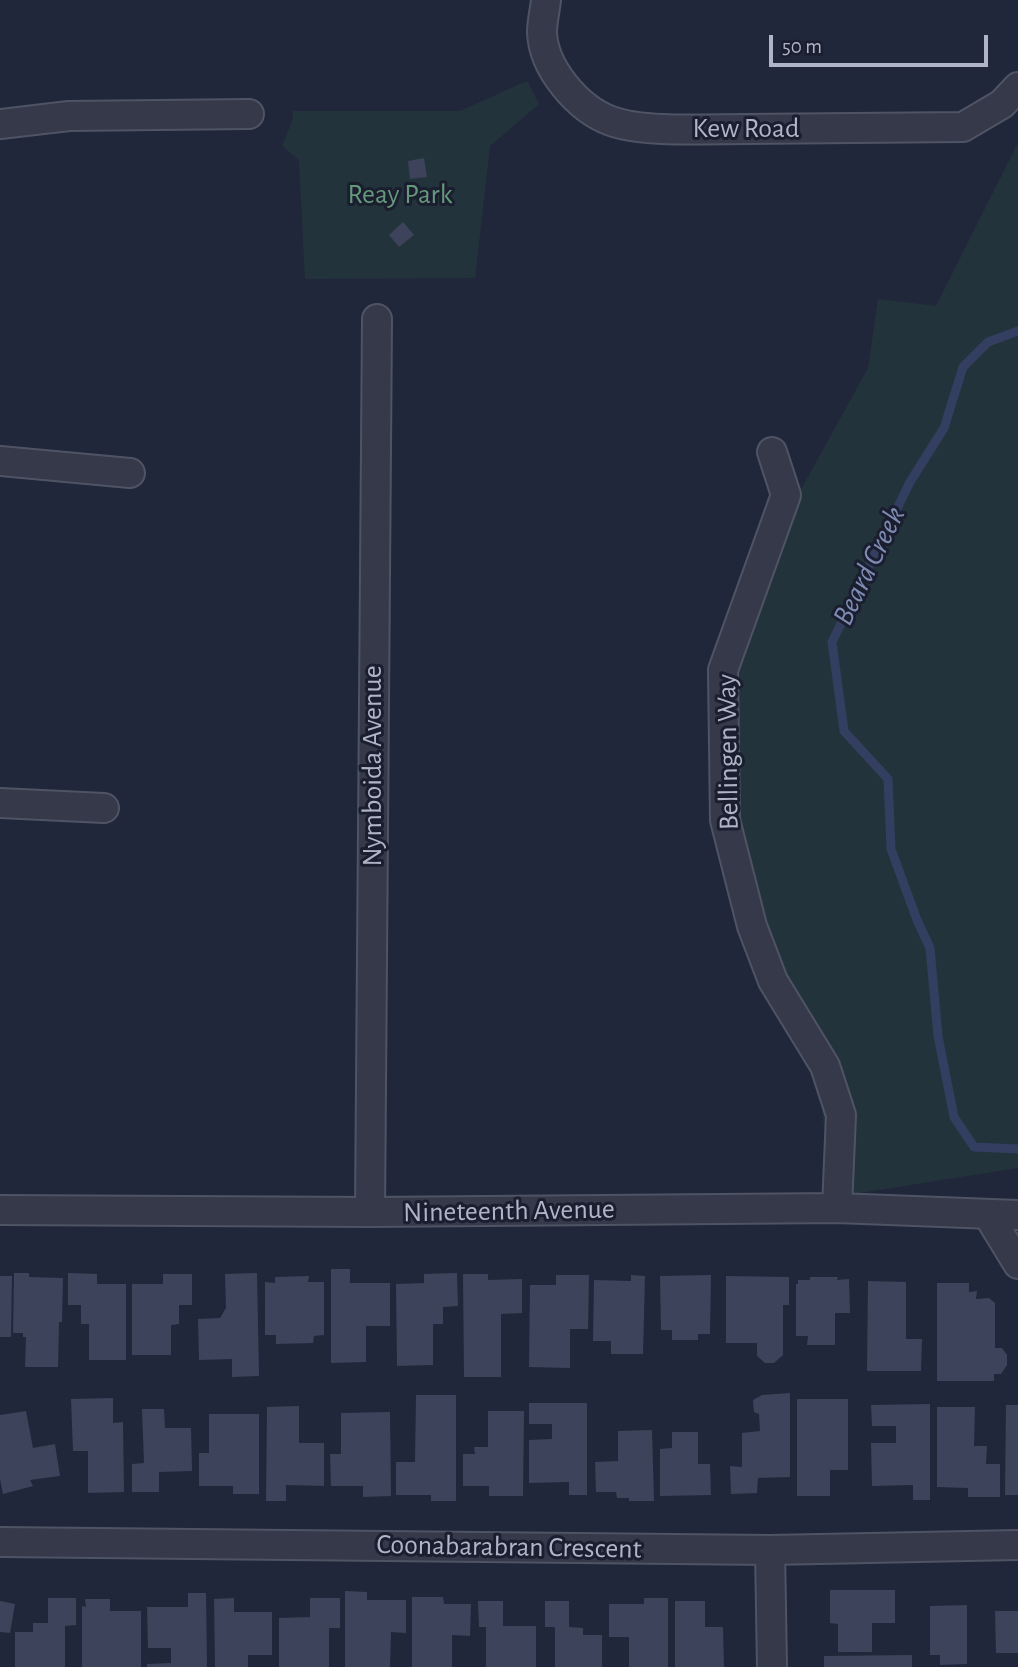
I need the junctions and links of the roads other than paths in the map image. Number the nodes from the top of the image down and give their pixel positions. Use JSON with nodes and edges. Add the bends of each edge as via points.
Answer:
{"nodes":[{"id":1,"x":546,"y":0,"type":"edge"},
{"id":2,"x":1018,"y":87,"type":"edge"},
{"id":3,"x":249,"y":114,"type":"dead end"},
{"id":4,"x":0,"y":124,"type":"edge"},
{"id":5,"x":377,"y":320,"type":"dead end"},
{"id":6,"x":772,"y":452,"type":"dead end"},
{"id":7,"x":0,"y":461,"type":"edge"},
{"id":8,"x":130,"y":472,"type":"dead end"},
{"id":9,"x":0,"y":803,"type":"edge"},
{"id":10,"x":104,"y":808,"type":"dead end"},
{"id":11,"x":837,"y":1208,"type":"junction"},
{"id":12,"x":0,"y":1210,"type":"edge"},
{"id":13,"x":370,"y":1212,"type":"junction"},
{"id":14,"x":988,"y":1215,"type":"junction"},
{"id":15,"x":1018,"y":1215,"type":"edge"},
{"id":16,"x":1018,"y":1264,"type":"edge"},
{"id":17,"x":0,"y":1542,"type":"edge"},
{"id":18,"x":1018,"y":1545,"type":"edge"},
{"id":19,"x":770,"y":1550,"type":"junction"},
{"id":20,"x":772,"y":1667,"type":"edge"}],
"edges":[{"from":1,"to":2,"type":"street","name":"Kew Road","via":[[542,33],[550,61],[566,86],[586,107],[610,121],[631,125],[688,130],[962,127],[1002,104]]},
{"from":3,"to":4,"type":"street","via":[[69,116]]},
{"from":5,"to":13,"type":"street","name":"Nymboida Avenue"},
{"from":6,"to":11,"type":"street","name":"Bellingen Way","via":[[786,495],[723,670],[725,820],[752,926],[773,981],[825,1066],[841,1115]]},
{"from":7,"to":8,"type":"street"},
{"from":9,"to":10,"type":"street"},
{"from":11,"to":13,"type":"street","name":"Nineteenth Avenue"},
{"from":11,"to":14,"type":"street","name":"Nineteenth Avenue"},
{"from":12,"to":13,"type":"street","name":"Nineteenth Avenue"},
{"from":14,"to":15,"type":"street","name":"Nineteenth Avenue"},
{"from":14,"to":16,"type":"street"},
{"from":17,"to":19,"type":"street","name":"Coonabarabran Crescent"},
{"from":18,"to":19,"type":"street","name":"Coonabarabran Crescent"},
{"from":19,"to":20,"type":"street"}]}
